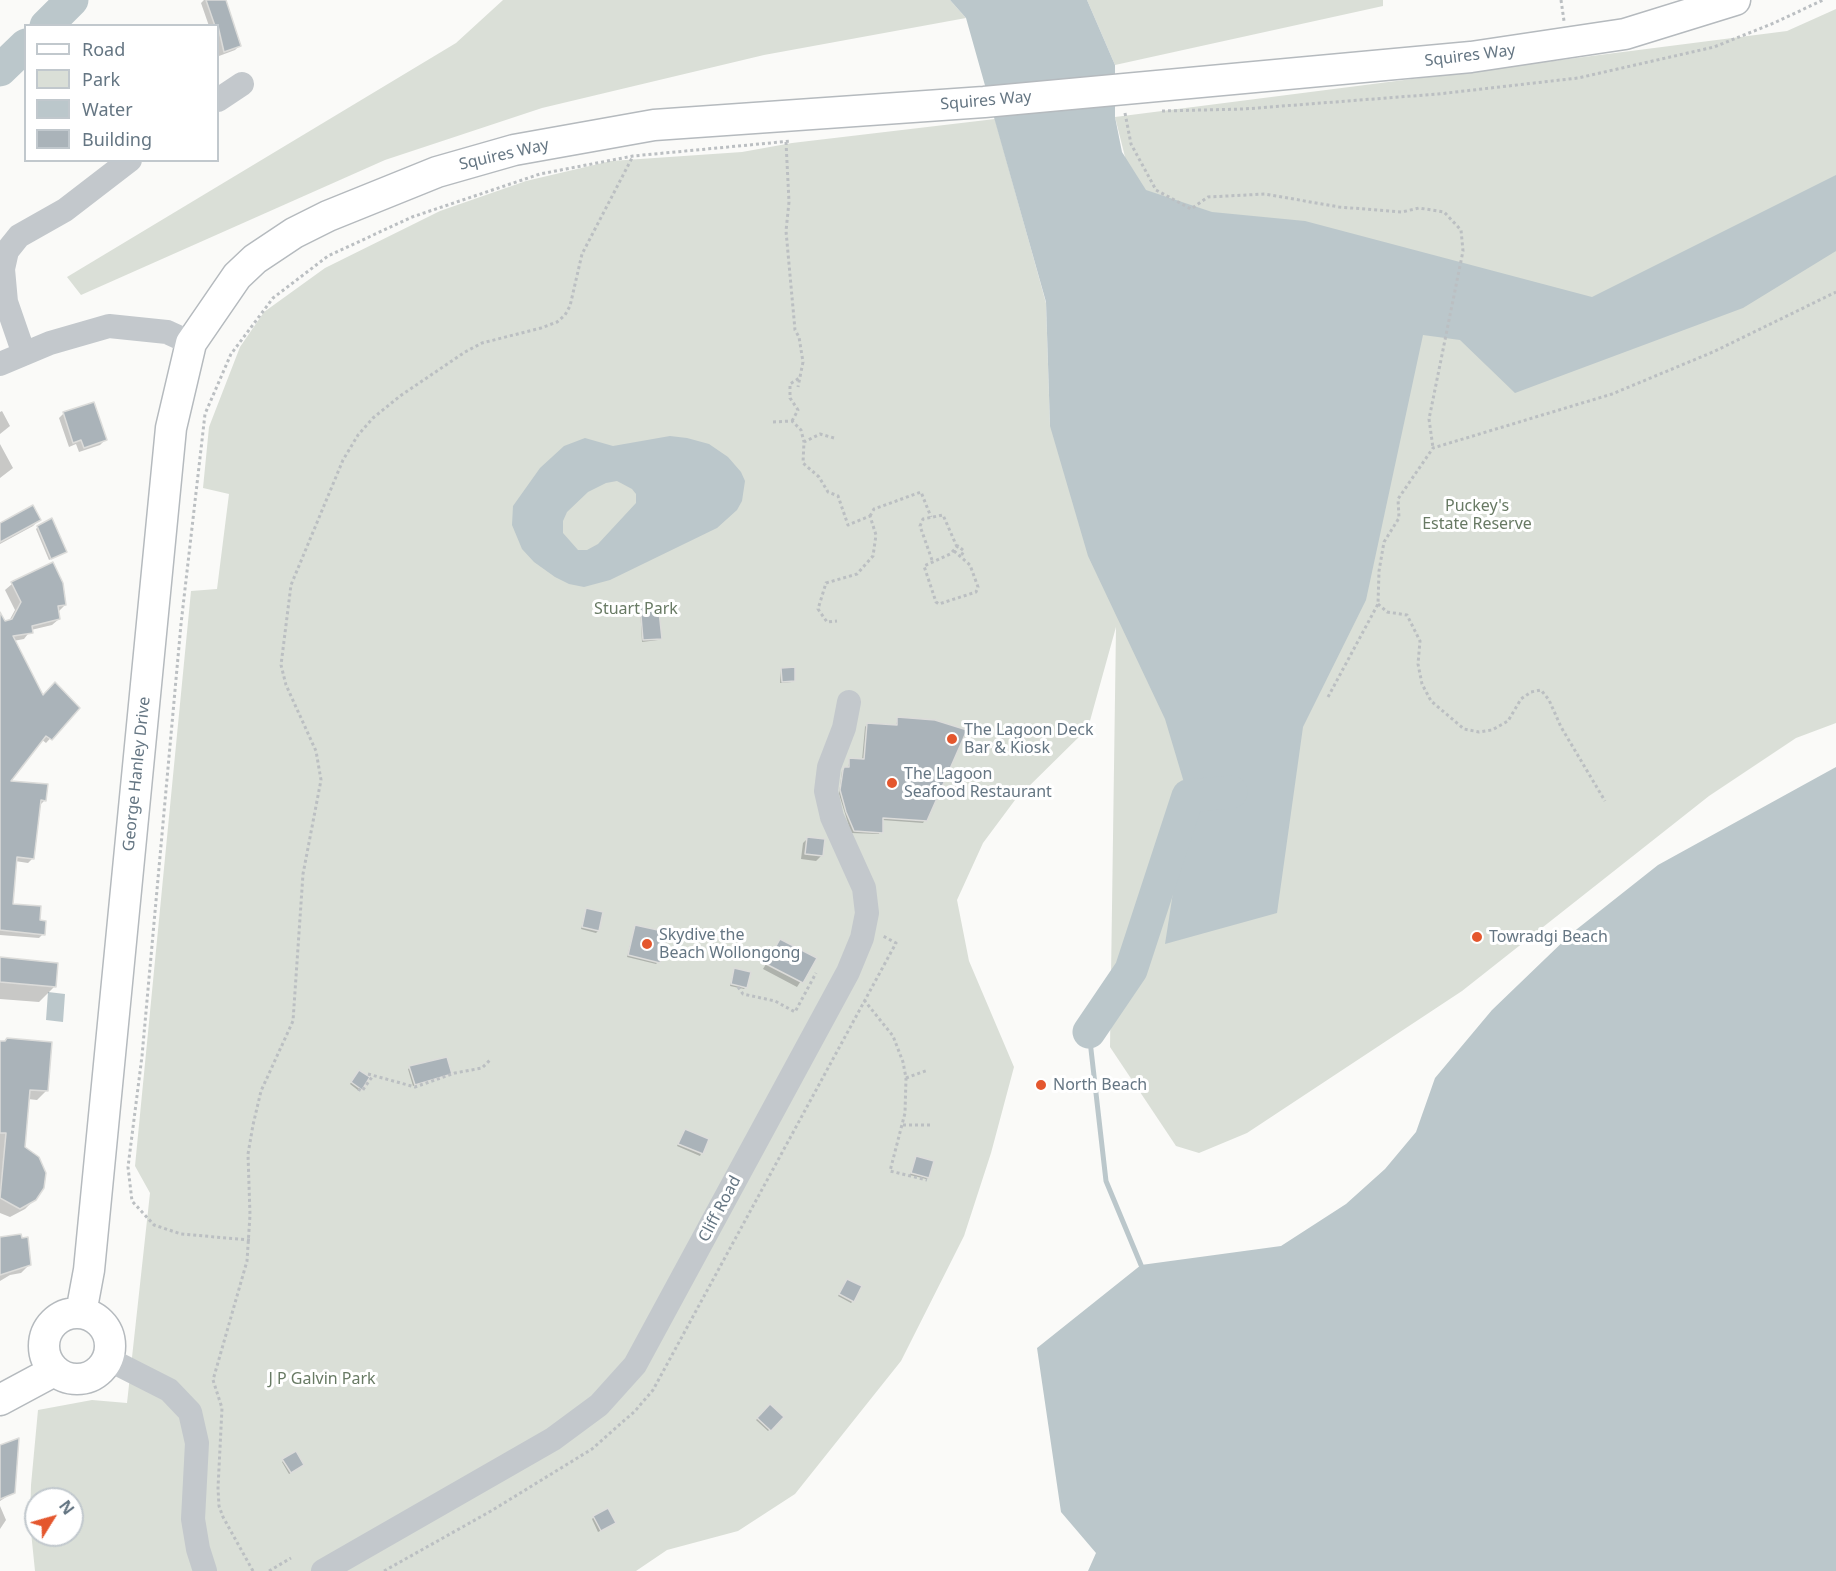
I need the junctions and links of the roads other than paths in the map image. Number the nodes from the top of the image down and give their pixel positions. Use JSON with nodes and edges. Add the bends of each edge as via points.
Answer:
{"nodes":[{"id":1,"x":1735,"y":0,"type":"edge"},
{"id":2,"x":242,"y":84,"type":"dead end"},
{"id":3,"x":219,"y":99,"type":"edge"},
{"id":4,"x":127,"y":162,"type":"edge"},
{"id":5,"x":255,"y":259,"type":"joint"},
{"id":6,"x":191,"y":342,"type":"junction"},
{"id":7,"x":24,"y":354,"type":"junction"},
{"id":8,"x":0,"y":364,"type":"edge"},
{"id":9,"x":849,"y":702,"type":"dead end"},
{"id":10,"x":81,"y":1313,"type":"junction"},
{"id":11,"x":108,"y":1359,"type":"junction"},
{"id":12,"x":54,"y":1371,"type":"junction"},
{"id":13,"x":0,"y":1400,"type":"edge"},
{"id":14,"x":205,"y":1571,"type":"edge"},
{"id":15,"x":323,"y":1571,"type":"edge"}],
"edges":[{"from":1,"to":5,"type":"main road","name":"Squires Way","via":[[1625,34],[1471,57],[1116,100],[984,102],[654,125],[514,150],[437,172],[361,201],[294,233]]},
{"from":2,"to":3,"type":"street"},
{"from":4,"to":7,"type":"street","via":[[65,210],[19,236],[7,251],[3,269],[6,302]]},
{"from":5,"to":6,"type":"main road","name":"George Hanley Drive","via":[[237,276]]},
{"from":6,"to":7,"type":"street","via":[[167,332],[110,326]]},
{"from":6,"to":10,"type":"main road","name":"George Hanley Drive","via":[[171,428],[89,1270]]},
{"from":7,"to":8,"type":"street"},
{"from":9,"to":15,"type":"street","name":"Cliff Road","via":[[829,767],[826,791],[832,817],[864,888],[867,913],[862,938],[848,972],[635,1365],[599,1406],[553,1439]]},
{"from":10,"to":11,"type":"main road","via":[[106,1329],[111,1349]]},
{"from":10,"to":12,"type":"main road","via":[[61,1317],[47,1332],[45,1353]]},
{"from":11,"to":12,"type":"main road","via":[[103,1369],[84,1379],[74,1380]]},
{"from":11,"to":14,"type":"street","via":[[169,1390],[190,1412],[197,1443],[193,1519]]},
{"from":12,"to":13,"type":"main road"}]}
